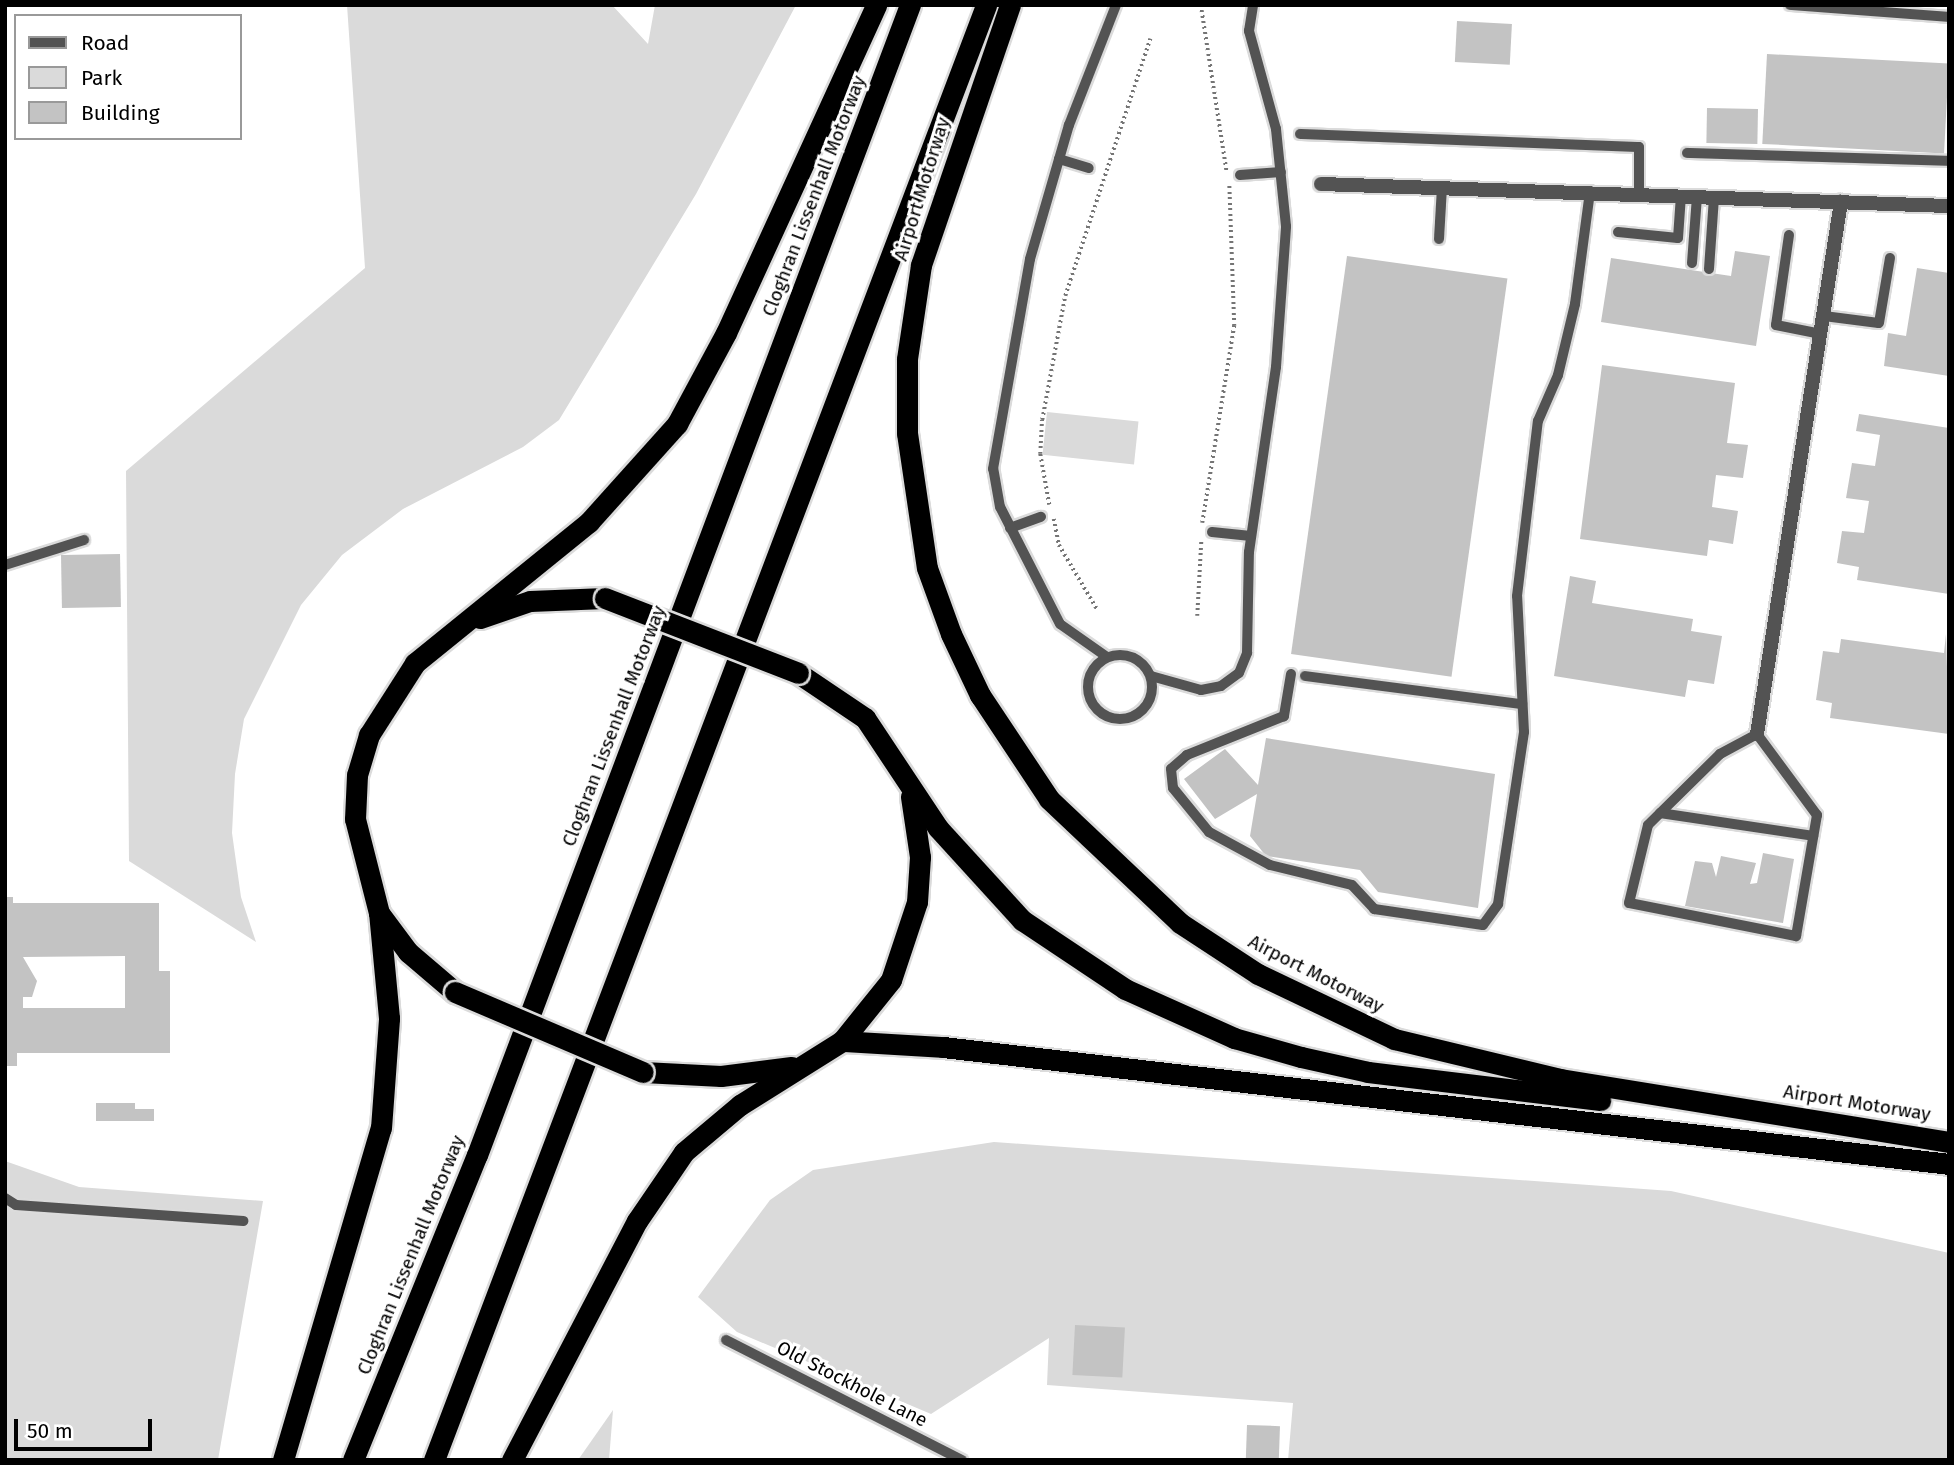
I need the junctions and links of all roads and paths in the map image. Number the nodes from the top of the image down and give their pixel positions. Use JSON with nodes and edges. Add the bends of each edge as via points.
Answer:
{"nodes":[{"id":1,"x":876,"y":5,"type":"edge"},
{"id":2,"x":910,"y":5,"type":"edge"},
{"id":3,"x":986,"y":5,"type":"edge"},
{"id":4,"x":1010,"y":5,"type":"edge"},
{"id":5,"x":1116,"y":5,"type":"edge"},
{"id":6,"x":1201,"y":5,"type":"edge"},
{"id":7,"x":1254,"y":5,"type":"edge"},
{"id":8,"x":1790,"y":5,"type":"edge"},
{"id":9,"x":1820,"y":6,"type":"edge"},
{"id":10,"x":1949,"y":17,"type":"edge"},
{"id":11,"x":1150,"y":39,"type":"dead end"},
{"id":12,"x":1300,"y":134,"type":"dead end"},
{"id":13,"x":1687,"y":153,"type":"dead end"},
{"id":14,"x":1059,"y":159,"type":"junction"},
{"id":15,"x":1949,"y":161,"type":"edge"},
{"id":16,"x":1089,"y":168,"type":"dead end"},
{"id":17,"x":1281,"y":172,"type":"junction"},
{"id":18,"x":1240,"y":175,"type":"dead end"},
{"id":19,"x":1321,"y":184,"type":"dead end"},
{"id":20,"x":1441,"y":187,"type":"junction"},
{"id":21,"x":1590,"y":191,"type":"junction"},
{"id":22,"x":1639,"y":193,"type":"junction"},
{"id":23,"x":1681,"y":195,"type":"junction"},
{"id":24,"x":1697,"y":196,"type":"junction"},
{"id":25,"x":1714,"y":197,"type":"junction"},
{"id":26,"x":1842,"y":202,"type":"junction"},
{"id":27,"x":1949,"y":206,"type":"edge"},
{"id":28,"x":1618,"y":232,"type":"dead end"},
{"id":29,"x":1789,"y":235,"type":"dead end"},
{"id":30,"x":1439,"y":239,"type":"dead end"},
{"id":31,"x":1890,"y":258,"type":"dead end"},
{"id":32,"x":1692,"y":263,"type":"dead end"},
{"id":33,"x":1709,"y":269,"type":"dead end"},
{"id":34,"x":1824,"y":316,"type":"junction"},
{"id":35,"x":1821,"y":334,"type":"junction"},
{"id":36,"x":1041,"y":517,"type":"dead end"},
{"id":37,"x":1010,"y":528,"type":"junction"},
{"id":38,"x":1212,"y":532,"type":"dead end"},
{"id":39,"x":1251,"y":536,"type":"junction"},
{"id":40,"x":85,"y":540,"type":"dead end"},
{"id":41,"x":5,"y":565,"type":"edge"},
{"id":42,"x":1097,"y":609,"type":"dead end"},
{"id":43,"x":1196,"y":616,"type":"dead end"},
{"id":44,"x":465,"y":623,"type":"junction"},
{"id":45,"x":1107,"y":657,"type":"junction"},
{"id":46,"x":1291,"y":674,"type":"dead end"},
{"id":47,"x":1151,"y":676,"type":"junction"},
{"id":48,"x":1306,"y":676,"type":"dead end"},
{"id":49,"x":1522,"y":704,"type":"junction"},
{"id":50,"x":1757,"y":734,"type":"junction"},
{"id":51,"x":896,"y":762,"type":"junction"},
{"id":52,"x":1660,"y":813,"type":"junction"},
{"id":53,"x":1813,"y":836,"type":"junction"},
{"id":54,"x":379,"y":913,"type":"junction"},
{"id":55,"x":842,"y":1041,"type":"junction"},
{"id":56,"x":796,"y":1066,"type":"junction"},
{"id":57,"x":1948,"y":1141,"type":"edge"},
{"id":58,"x":1895,"y":1159,"type":"junction"},
{"id":59,"x":1949,"y":1164,"type":"edge"},
{"id":60,"x":1949,"y":1176,"type":"edge"},
{"id":61,"x":5,"y":1198,"type":"edge"},
{"id":62,"x":243,"y":1221,"type":"dead end"},
{"id":63,"x":726,"y":1340,"type":"dead end"},
{"id":64,"x":283,"y":1460,"type":"edge"},
{"id":65,"x":353,"y":1460,"type":"edge"},
{"id":66,"x":434,"y":1460,"type":"edge"},
{"id":67,"x":512,"y":1460,"type":"edge"},
{"id":68,"x":962,"y":1460,"type":"edge"}],
"edges":[{"from":1,"to":44,"type":"highway","via":[[726,333],[677,424],[589,522]]},
{"from":2,"to":65,"type":"highway","name":"Cloghran Lissenhall Motorway","via":[[477,1155]]},
{"from":3,"to":66,"type":"highway"},
{"from":4,"to":57,"type":"highway","name":"Airport Motorway","via":[[921,265],[907,359],[907,433],[927,568],[951,634],[980,695],[1049,799],[1180,923],[1258,974],[1394,1039],[1559,1079]]},
{"from":5,"to":14,"type":"lane"},
{"from":6,"to":43,"type":"path","via":[[1229,186],[1234,326],[1212,447]]},
{"from":7,"to":17,"type":"lane","via":[[1249,31]]},
{"from":8,"to":9,"type":"lane"},
{"from":9,"to":10,"type":"lane"},
{"from":11,"to":42,"type":"path","via":[[1065,294],[1042,419],[1040,454],[1062,535],[1059,545]]},
{"from":12,"to":22,"type":"lane","via":[[1639,147]]},
{"from":13,"to":15,"type":"lane"},
{"from":14,"to":16,"type":"lane"},
{"from":14,"to":37,"type":"lane","via":[[1030,259],[995,457],[1000,507]]},
{"from":17,"to":18,"type":"lane"},
{"from":17,"to":39,"type":"lane","via":[[1286,226],[1276,367]]},
{"from":19,"to":20,"type":"street"},
{"from":20,"to":21,"type":"street"},
{"from":20,"to":30,"type":"lane"},
{"from":21,"to":22,"type":"street"},
{"from":21,"to":49,"type":"lane","via":[[1575,304],[1558,375],[1538,421],[1517,596]]},
{"from":22,"to":23,"type":"street"},
{"from":23,"to":24,"type":"street"},
{"from":23,"to":28,"type":"lane","via":[[1678,238]]},
{"from":24,"to":25,"type":"street"},
{"from":24,"to":32,"type":"lane"},
{"from":25,"to":26,"type":"street"},
{"from":25,"to":33,"type":"lane"},
{"from":26,"to":27,"type":"street"},
{"from":26,"to":34,"type":"street"},
{"from":29,"to":35,"type":"lane","via":[[1776,325]]},
{"from":31,"to":34,"type":"lane","via":[[1879,323]]},
{"from":34,"to":35,"type":"street"},
{"from":35,"to":50,"type":"street"},
{"from":36,"to":37,"type":"lane"},
{"from":37,"to":45,"type":"lane","via":[[1060,624]]},
{"from":38,"to":39,"type":"lane"},
{"from":39,"to":47,"type":"lane","via":[[1247,653],[1239,673],[1201,691]]},
{"from":40,"to":41,"type":"lane"},
{"from":44,"to":51,"type":"highway","bridge":true,"via":[[530,601],[605,598],[798,673],[864,718]]},
{"from":44,"to":54,"type":"highway","via":[[415,663],[390,696],[357,775],[355,819]]},
{"from":45,"to":47,"type":"lane","via":[[1138,660]]},
{"from":45,"to":47,"type":"lane","via":[[1088,681],[1092,703],[1107,717],[1138,714],[1151,698]]},
{"from":46,"to":49,"type":"lane","via":[[1284,716],[1187,755],[1171,769],[1173,788],[1209,832],[1270,865],[1352,886],[1374,909],[1471,926],[1483,925],[1498,904],[1524,732]]},
{"from":48,"to":49,"type":"lane"},
{"from":50,"to":52,"type":"lane","via":[[1720,754]]},
{"from":50,"to":53,"type":"lane","via":[[1808,798],[1817,815]]},
{"from":51,"to":55,"type":"highway","via":[[916,810],[917,902],[891,980]]},
{"from":51,"to":57,"type":"highway","via":[[938,828],[1022,920],[1125,989],[1234,1038],[1368,1072]]},
{"from":52,"to":53,"type":"lane"},
{"from":52,"to":53,"type":"lane","via":[[1648,825],[1629,903],[1796,936]]},
{"from":54,"to":56,"type":"highway","bridge":true,"via":[[408,952],[455,992],[643,1072],[721,1076]]},
{"from":54,"to":64,"type":"highway","via":[[389,1018],[382,1128]]},
{"from":55,"to":56,"type":"highway"},
{"from":55,"to":58,"type":"highway","via":[[943,1047]]},
{"from":56,"to":67,"type":"highway","via":[[684,1152],[637,1221]]},
{"from":58,"to":59,"type":"highway"},
{"from":58,"to":60,"type":"highway"},
{"from":61,"to":62,"type":"lane","via":[[16,1205]]},
{"from":63,"to":68,"type":"lane","name":"Old Stockhole Lane"}]}
